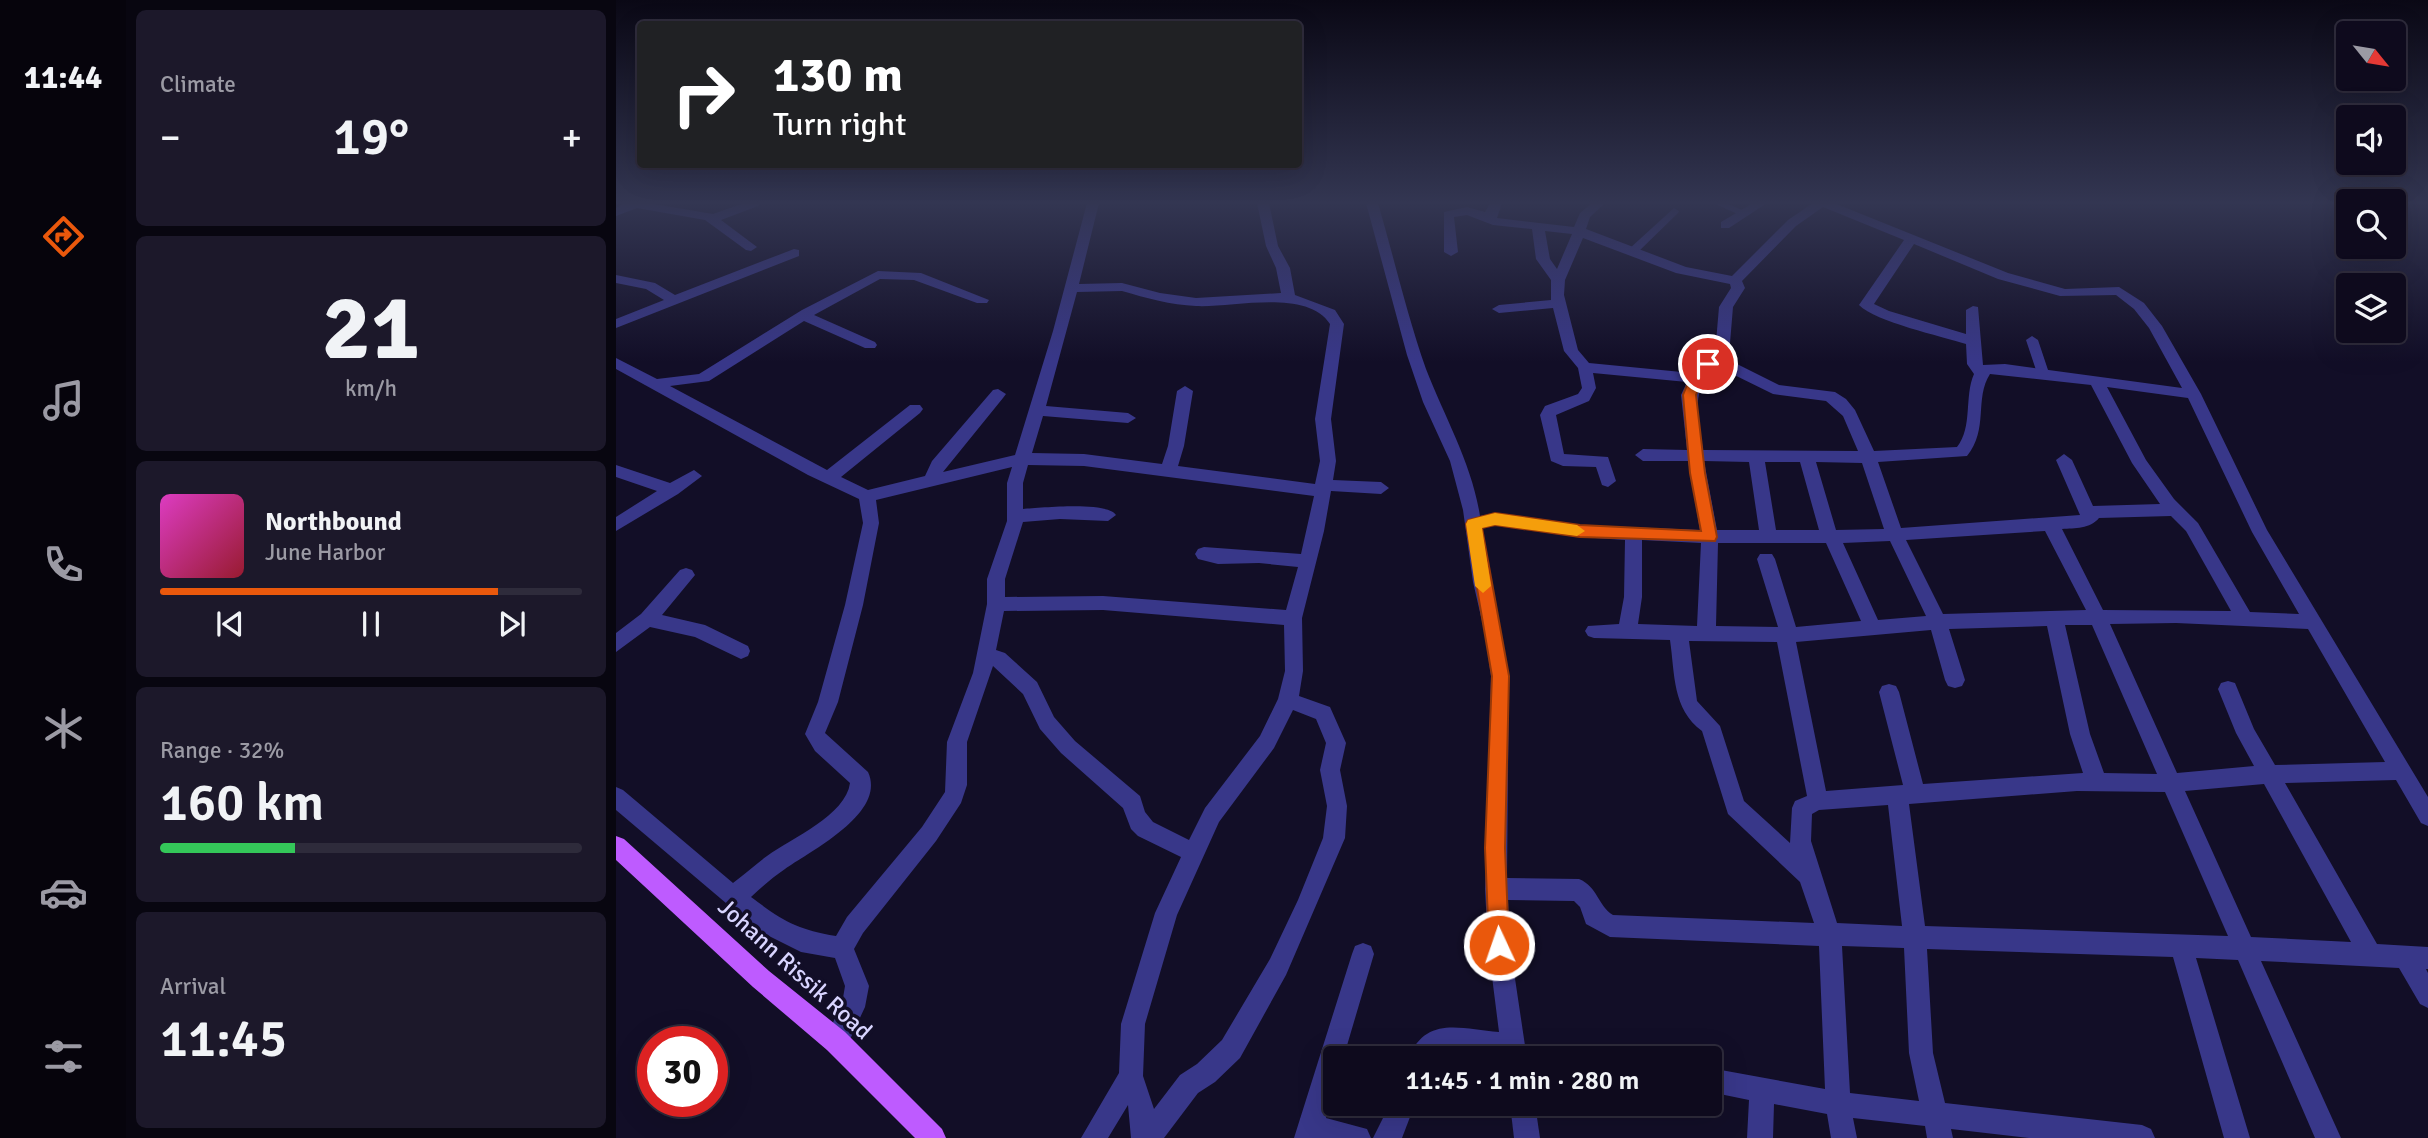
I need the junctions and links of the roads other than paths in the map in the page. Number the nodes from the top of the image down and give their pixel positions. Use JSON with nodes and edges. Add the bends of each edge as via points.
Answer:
{"nodes":[{"id":1,"x":786,"y":256,"type":"edge"},
{"id":2,"x":1079,"y":256,"type":"edge"},
{"id":3,"x":1277,"y":256,"type":"edge"},
{"id":4,"x":1387,"y":256,"type":"edge"},
{"id":5,"x":1543,"y":256,"type":"edge"},
{"id":6,"x":1571,"y":256,"type":"edge"},
{"id":7,"x":1647,"y":256,"type":"edge"},
{"id":8,"x":1759,"y":256,"type":"edge"},
{"id":9,"x":1899,"y":256,"type":"edge"},
{"id":10,"x":1954,"y":256,"type":"edge"},
{"id":11,"x":616,"y":279,"type":"edge"},
{"id":12,"x":1558,"y":280,"type":"junction"},
{"id":13,"x":1735,"y":280,"type":"junction"},
{"id":14,"x":1070,"y":288,"type":"junction"},
{"id":15,"x":1289,"y":297,"type":"junction"},
{"id":16,"x":982,"y":300,"type":"dead end"},
{"id":17,"x":675,"y":301,"type":"junction"},
{"id":18,"x":1559,"y":303,"type":"junction"},
{"id":19,"x":1499,"y":309,"type":"dead end"},
{"id":20,"x":1973,"y":310,"type":"dead end"},
{"id":21,"x":802,"y":316,"type":"junction"},
{"id":22,"x":616,"y":324,"type":"edge"},
{"id":23,"x":2032,"y":340,"type":"dead end"},
{"id":24,"x":1973,"y":341,"type":"junction"},
{"id":25,"x":870,"y":345,"type":"dead end"},
{"id":26,"x":1713,"y":358,"type":"junction"},
{"id":27,"x":616,"y":363,"type":"edge"},
{"id":28,"x":1585,"y":367,"type":"junction"},
{"id":29,"x":1981,"y":372,"type":"junction"},
{"id":30,"x":2044,"y":376,"type":"junction"},
{"id":31,"x":1696,"y":378,"type":"junction"},
{"id":32,"x":2097,"y":383,"type":"junction"},
{"id":33,"x":655,"y":385,"type":"junction"},
{"id":34,"x":1185,"y":391,"type":"dead end"},
{"id":35,"x":998,"y":394,"type":"dead end"},
{"id":36,"x":2193,"y":394,"type":"junction"},
{"id":37,"x":915,"y":409,"type":"dead end"},
{"id":38,"x":1037,"y":410,"type":"junction"},
{"id":39,"x":1128,"y":418,"type":"dead end"},
{"id":40,"x":1696,"y":454,"type":"junction"},
{"id":41,"x":1643,"y":455,"type":"dead end"},
{"id":42,"x":1756,"y":455,"type":"junction"},
{"id":43,"x":1806,"y":456,"type":"junction"},
{"id":44,"x":1869,"y":457,"type":"junction"},
{"id":45,"x":1022,"y":459,"type":"junction"},
{"id":46,"x":2064,"y":460,"type":"dead end"},
{"id":47,"x":616,"y":471,"type":"edge"},
{"id":48,"x":1168,"y":471,"type":"junction"},
{"id":49,"x":694,"y":476,"type":"dead end"},
{"id":50,"x":828,"y":478,"type":"junction"},
{"id":51,"x":931,"y":480,"type":"junction"},
{"id":52,"x":1608,"y":481,"type":"dead end"},
{"id":53,"x":1323,"y":488,"type":"junction"},
{"id":54,"x":1381,"y":488,"type":"dead end"},
{"id":55,"x":672,"y":490,"type":"junction"},
{"id":56,"x":867,"y":495,"type":"junction"},
{"id":57,"x":2175,"y":510,"type":"junction"},
{"id":58,"x":1108,"y":515,"type":"dead end"},
{"id":59,"x":1015,"y":516,"type":"junction"},
{"id":60,"x":2090,"y":517,"type":"junction"},
{"id":61,"x":1473,"y":524,"type":"junction"},
{"id":62,"x":2050,"y":524,"type":"junction"},
{"id":63,"x":616,"y":526,"type":"edge"},
{"id":64,"x":1634,"y":534,"type":"junction"},
{"id":65,"x":1830,"y":535,"type":"junction"},
{"id":66,"x":1895,"y":535,"type":"junction"},
{"id":67,"x":1768,"y":536,"type":"junction"},
{"id":68,"x":1710,"y":537,"type":"junction"},
{"id":69,"x":1204,"y":554,"type":"dead end"},
{"id":70,"x":1766,"y":559,"type":"dead end"},
{"id":71,"x":1308,"y":561,"type":"junction"},
{"id":72,"x":685,"y":575,"type":"dead end"},
{"id":73,"x":996,"y":604,"type":"junction"},
{"id":74,"x":2098,"y":617,"type":"junction"},
{"id":75,"x":1293,"y":618,"type":"junction"},
{"id":76,"x":2054,"y":618,"type":"junction"},
{"id":77,"x":2245,"y":618,"type":"junction"},
{"id":78,"x":647,"y":620,"type":"junction"},
{"id":79,"x":1938,"y":622,"type":"junction"},
{"id":80,"x":2312,"y":622,"type":"junction"},
{"id":81,"x":1872,"y":627,"type":"junction"},
{"id":82,"x":1594,"y":631,"type":"dead end"},
{"id":83,"x":1627,"y":634,"type":"junction"},
{"id":84,"x":1679,"y":635,"type":"junction"},
{"id":85,"x":1706,"y":635,"type":"junction"},
{"id":86,"x":1787,"y":635,"type":"junction"},
{"id":87,"x":616,"y":645,"type":"edge"},
{"id":88,"x":741,"y":651,"type":"dead end"},
{"id":89,"x":986,"y":655,"type":"junction"},
{"id":90,"x":1955,"y":680,"type":"dead end"},
{"id":91,"x":2228,"y":689,"type":"dead end"},
{"id":92,"x":1889,"y":692,"type":"dead end"},
{"id":93,"x":1288,"y":700,"type":"junction"},
{"id":94,"x":2400,"y":771,"type":"junction"},
{"id":95,"x":2268,"y":774,"type":"junction"},
{"id":96,"x":2096,"y":783,"type":"junction"},
{"id":97,"x":2170,"y":783,"type":"junction"},
{"id":98,"x":1906,"y":795,"type":"junction"},
{"id":99,"x":616,"y":796,"type":"edge"},
{"id":100,"x":1818,"y":801,"type":"junction"},
{"id":101,"x":2428,"y":816,"type":"edge"},
{"id":102,"x":616,"y":846,"type":"edge"},
{"id":103,"x":1193,"y":852,"type":"junction"},
{"id":104,"x":1809,"y":875,"type":"junction"},
{"id":105,"x":1496,"y":889,"type":"junction"},
{"id":106,"x":733,"y":897,"type":"junction"},
{"id":107,"x":1830,"y":936,"type":"junction"},
{"id":108,"x":1915,"y":936,"type":"junction"},
{"id":109,"x":2181,"y":946,"type":"junction"},
{"id":110,"x":2244,"y":947,"type":"junction"},
{"id":111,"x":842,"y":948,"type":"junction"},
{"id":112,"x":1363,"y":954,"type":"dead end"},
{"id":113,"x":2370,"y":954,"type":"junction"},
{"id":114,"x":2417,"y":957,"type":"edge"},
{"id":115,"x":2428,"y":996,"type":"edge"},
{"id":116,"x":836,"y":1041,"type":"junction"},
{"id":117,"x":1427,"y":1046,"type":"edge"},
{"id":118,"x":1476,"y":1046,"type":"edge"},
{"id":119,"x":1513,"y":1046,"type":"edge"},
{"id":120,"x":1131,"y":1076,"type":"junction"},
{"id":121,"x":1722,"y":1082,"type":"edge"},
{"id":122,"x":1762,"y":1090,"type":"junction"},
{"id":123,"x":1839,"y":1104,"type":"junction"},
{"id":124,"x":1398,"y":1116,"type":"edge"},
{"id":125,"x":1524,"y":1116,"type":"edge"},
{"id":126,"x":1938,"y":1127,"type":"edge"},
{"id":127,"x":1310,"y":1132,"type":"edge"},
{"id":128,"x":933,"y":1138,"type":"edge"},
{"id":129,"x":1094,"y":1138,"type":"edge"},
{"id":130,"x":1146,"y":1138,"type":"edge"},
{"id":131,"x":1358,"y":1138,"type":"edge"},
{"id":132,"x":1386,"y":1138,"type":"edge"},
{"id":133,"x":1527,"y":1138,"type":"edge"},
{"id":134,"x":1760,"y":1138,"type":"edge"},
{"id":135,"x":1844,"y":1138,"type":"edge"},
{"id":136,"x":2142,"y":1138,"type":"edge"},
{"id":137,"x":2237,"y":1138,"type":"edge"},
{"id":138,"x":2328,"y":1138,"type":"edge"}],
"edges":[{"from":1,"to":17,"type":"street"},
{"from":2,"to":14,"type":"street"},
{"from":3,"to":15,"type":"street"},
{"from":4,"to":61,"type":"street","via":[[1414,355],[1458,461]]},
{"from":5,"to":12,"type":"street"},
{"from":6,"to":12,"type":"street"},
{"from":7,"to":13,"type":"street","via":[[1716,281]]},
{"from":8,"to":13,"type":"street"},
{"from":9,"to":24,"type":"street","via":[[1866,305]]},
{"from":10,"to":36,"type":"street","via":[[2055,291],[2126,294],[2148,316]]},
{"from":11,"to":17,"type":"street","via":[[650,286]]},
{"from":12,"to":18,"type":"street"},
{"from":13,"to":26,"type":"street","via":[[1738,288],[1727,307],[1723,343]]},
{"from":14,"to":15,"type":"street","via":[[1122,287],[1196,302]]},
{"from":14,"to":38,"type":"street"},
{"from":15,"to":53,"type":"street","via":[[1330,313],[1337,324],[1325,396],[1328,461]]},
{"from":16,"to":21,"type":"street","via":[[916,276],[878,275]]},
{"from":17,"to":22,"type":"street"},
{"from":18,"to":19,"type":"street"},
{"from":18,"to":28,"type":"street","via":[[1571,351]]},
{"from":20,"to":24,"type":"street"},
{"from":21,"to":25,"type":"street"},
{"from":21,"to":33,"type":"street","via":[[704,378],[671,378]]},
{"from":23,"to":30,"type":"lane"},
{"from":24,"to":29,"type":"street","via":[[1974,365]]},
{"from":26,"to":31,"type":"street"},
{"from":26,"to":44,"type":"street","via":[[1763,386],[1821,394],[1841,403]]},
{"from":27,"to":33,"type":"street"},
{"from":28,"to":31,"type":"street"},
{"from":28,"to":52,"type":"street","via":[[1586,395],[1548,415],[1559,458],[1602,461]]},
{"from":29,"to":30,"type":"street","via":[[1997,369]]},
{"from":29,"to":44,"type":"street","via":[[1971,436],[1961,452]]},
{"from":30,"to":32,"type":"street"},
{"from":31,"to":40,"type":"street","via":[[1689,395]]},
{"from":32,"to":36,"type":"street"},
{"from":32,"to":57,"type":"street","via":[[2140,463]]},
{"from":33,"to":50,"type":"street"},
{"from":34,"to":48,"type":"street","via":[[1177,446]]},
{"from":35,"to":51,"type":"street","via":[[938,465]]},
{"from":36,"to":80,"type":"street","via":[[2260,532]]},
{"from":37,"to":50,"type":"street"},
{"from":38,"to":39,"type":"street"},
{"from":38,"to":45,"type":"street"},
{"from":40,"to":41,"type":"street"},
{"from":40,"to":42,"type":"street"},
{"from":40,"to":68,"type":"street"},
{"from":42,"to":43,"type":"street"},
{"from":42,"to":67,"type":"street"},
{"from":43,"to":44,"type":"street"},
{"from":43,"to":65,"type":"street"},
{"from":44,"to":66,"type":"street"},
{"from":45,"to":48,"type":"street","via":[[1084,460]]},
{"from":45,"to":51,"type":"street"},
{"from":45,"to":59,"type":"street","via":[[1015,483]]},
{"from":46,"to":60,"type":"street"},
{"from":47,"to":55,"type":"street"},
{"from":48,"to":53,"type":"street"},
{"from":49,"to":55,"type":"street"},
{"from":50,"to":56,"type":"street"},
{"from":51,"to":56,"type":"street"},
{"from":53,"to":54,"type":"street"},
{"from":53,"to":71,"type":"street"},
{"from":55,"to":63,"type":"street"},
{"from":56,"to":106,"type":"street","via":[[871,523],[854,605],[815,734],[861,779],[862,786],[848,810],[814,840],[778,861]]},
{"from":57,"to":60,"type":"street","via":[[2094,512]]},
{"from":57,"to":77,"type":"street","via":[[2192,527]]},
{"from":58,"to":59,"type":"street"},
{"from":59,"to":73,"type":"street","via":[[996,579]]},
{"from":60,"to":62,"type":"street"},
{"from":61,"to":64,"type":"street","via":[[1495,519]]},
{"from":61,"to":105,"type":"street","via":[[1500,676]]},
{"from":62,"to":66,"type":"street"},
{"from":62,"to":74,"type":"street"},
{"from":64,"to":68,"type":"street"},
{"from":64,"to":83,"type":"street"},
{"from":65,"to":66,"type":"street"},
{"from":65,"to":67,"type":"street"},
{"from":65,"to":81,"type":"street"},
{"from":66,"to":79,"type":"street"},
{"from":67,"to":68,"type":"street"},
{"from":68,"to":85,"type":"street"},
{"from":69,"to":71,"type":"street"},
{"from":70,"to":86,"type":"street"},
{"from":71,"to":75,"type":"street"},
{"from":72,"to":78,"type":"street"},
{"from":73,"to":75,"type":"street","via":[[1102,603]]},
{"from":73,"to":89,"type":"street"},
{"from":74,"to":76,"type":"street"},
{"from":74,"to":77,"type":"street"},
{"from":74,"to":97,"type":"street"},
{"from":75,"to":93,"type":"street","via":[[1296,653]]},
{"from":76,"to":79,"type":"street"},
{"from":76,"to":96,"type":"street"},
{"from":77,"to":80,"type":"street"},
{"from":78,"to":87,"type":"street"},
{"from":78,"to":88,"type":"street","via":[[699,630]]},
{"from":79,"to":81,"type":"street"},
{"from":79,"to":90,"type":"street"},
{"from":80,"to":94,"type":"street"},
{"from":81,"to":86,"type":"street"},
{"from":82,"to":83,"type":"street"},
{"from":83,"to":84,"type":"street"},
{"from":84,"to":85,"type":"street"},
{"from":84,"to":104,"type":"street","via":[[1688,703],[1710,726],[1735,807]]},
{"from":85,"to":86,"type":"street"},
{"from":86,"to":100,"type":"street"},
{"from":89,"to":103,"type":"street","via":[[999,659],[1025,682],[1047,723],[1068,747],[1133,803],[1138,823]]},
{"from":89,"to":111,"type":"street","via":[[957,743],[954,796]]},
{"from":91,"to":95,"type":"street"},
{"from":92,"to":98,"type":"street"},
{"from":93,"to":103,"type":"street","via":[[1267,742],[1212,815]]},
{"from":93,"to":130,"type":"street","via":[[1323,713],[1336,743],[1331,770],[1337,806],[1334,838],[1251,1018],[1231,1049],[1189,1084]]},
{"from":94,"to":95,"type":"street"},
{"from":94,"to":101,"type":"street"},
{"from":95,"to":97,"type":"street"},
{"from":95,"to":113,"type":"street"},
{"from":96,"to":97,"type":"street"},
{"from":96,"to":98,"type":"street"},
{"from":97,"to":110,"type":"street"},
{"from":98,"to":100,"type":"street"},
{"from":98,"to":108,"type":"street"},
{"from":99,"to":106,"type":"street"},
{"from":100,"to":104,"type":"street","via":[[1802,808],[1799,826]]},
{"from":102,"to":116,"type":"main road","name":"Johann Rissik Road"},
{"from":103,"to":120,"type":"street","via":[[1166,913],[1133,1024]]},
{"from":104,"to":107,"type":"street"},
{"from":105,"to":107,"type":"street","via":[[1579,890],[1590,901],[1594,916],[1610,926]]},
{"from":105,"to":119,"type":"street"},
{"from":106,"to":111,"type":"street","via":[[801,941]]},
{"from":107,"to":108,"type":"street"},
{"from":107,"to":123,"type":"street"},
{"from":108,"to":109,"type":"street"},
{"from":108,"to":126,"type":"street","via":[[1921,1053]]},
{"from":109,"to":110,"type":"street"},
{"from":109,"to":137,"type":"street"},
{"from":110,"to":113,"type":"street"},
{"from":110,"to":138,"type":"street"},
{"from":111,"to":116,"type":"street","via":[[857,986],[853,1007]]},
{"from":112,"to":127,"type":"street"},
{"from":113,"to":114,"type":"street"},
{"from":114,"to":115,"type":"street"},
{"from":116,"to":128,"type":"main road","name":"Johann Rissik Road"},
{"from":117,"to":118,"type":"street","via":[[1439,1040]]},
{"from":120,"to":129,"type":"street"},
{"from":120,"to":130,"type":"street"},
{"from":121,"to":122,"type":"street"},
{"from":122,"to":123,"type":"street"},
{"from":122,"to":134,"type":"street"},
{"from":123,"to":126,"type":"street"},
{"from":123,"to":135,"type":"street"},
{"from":124,"to":132,"type":"street"},
{"from":125,"to":133,"type":"street"},
{"from":126,"to":136,"type":"street"},
{"from":127,"to":131,"type":"street"}]}
